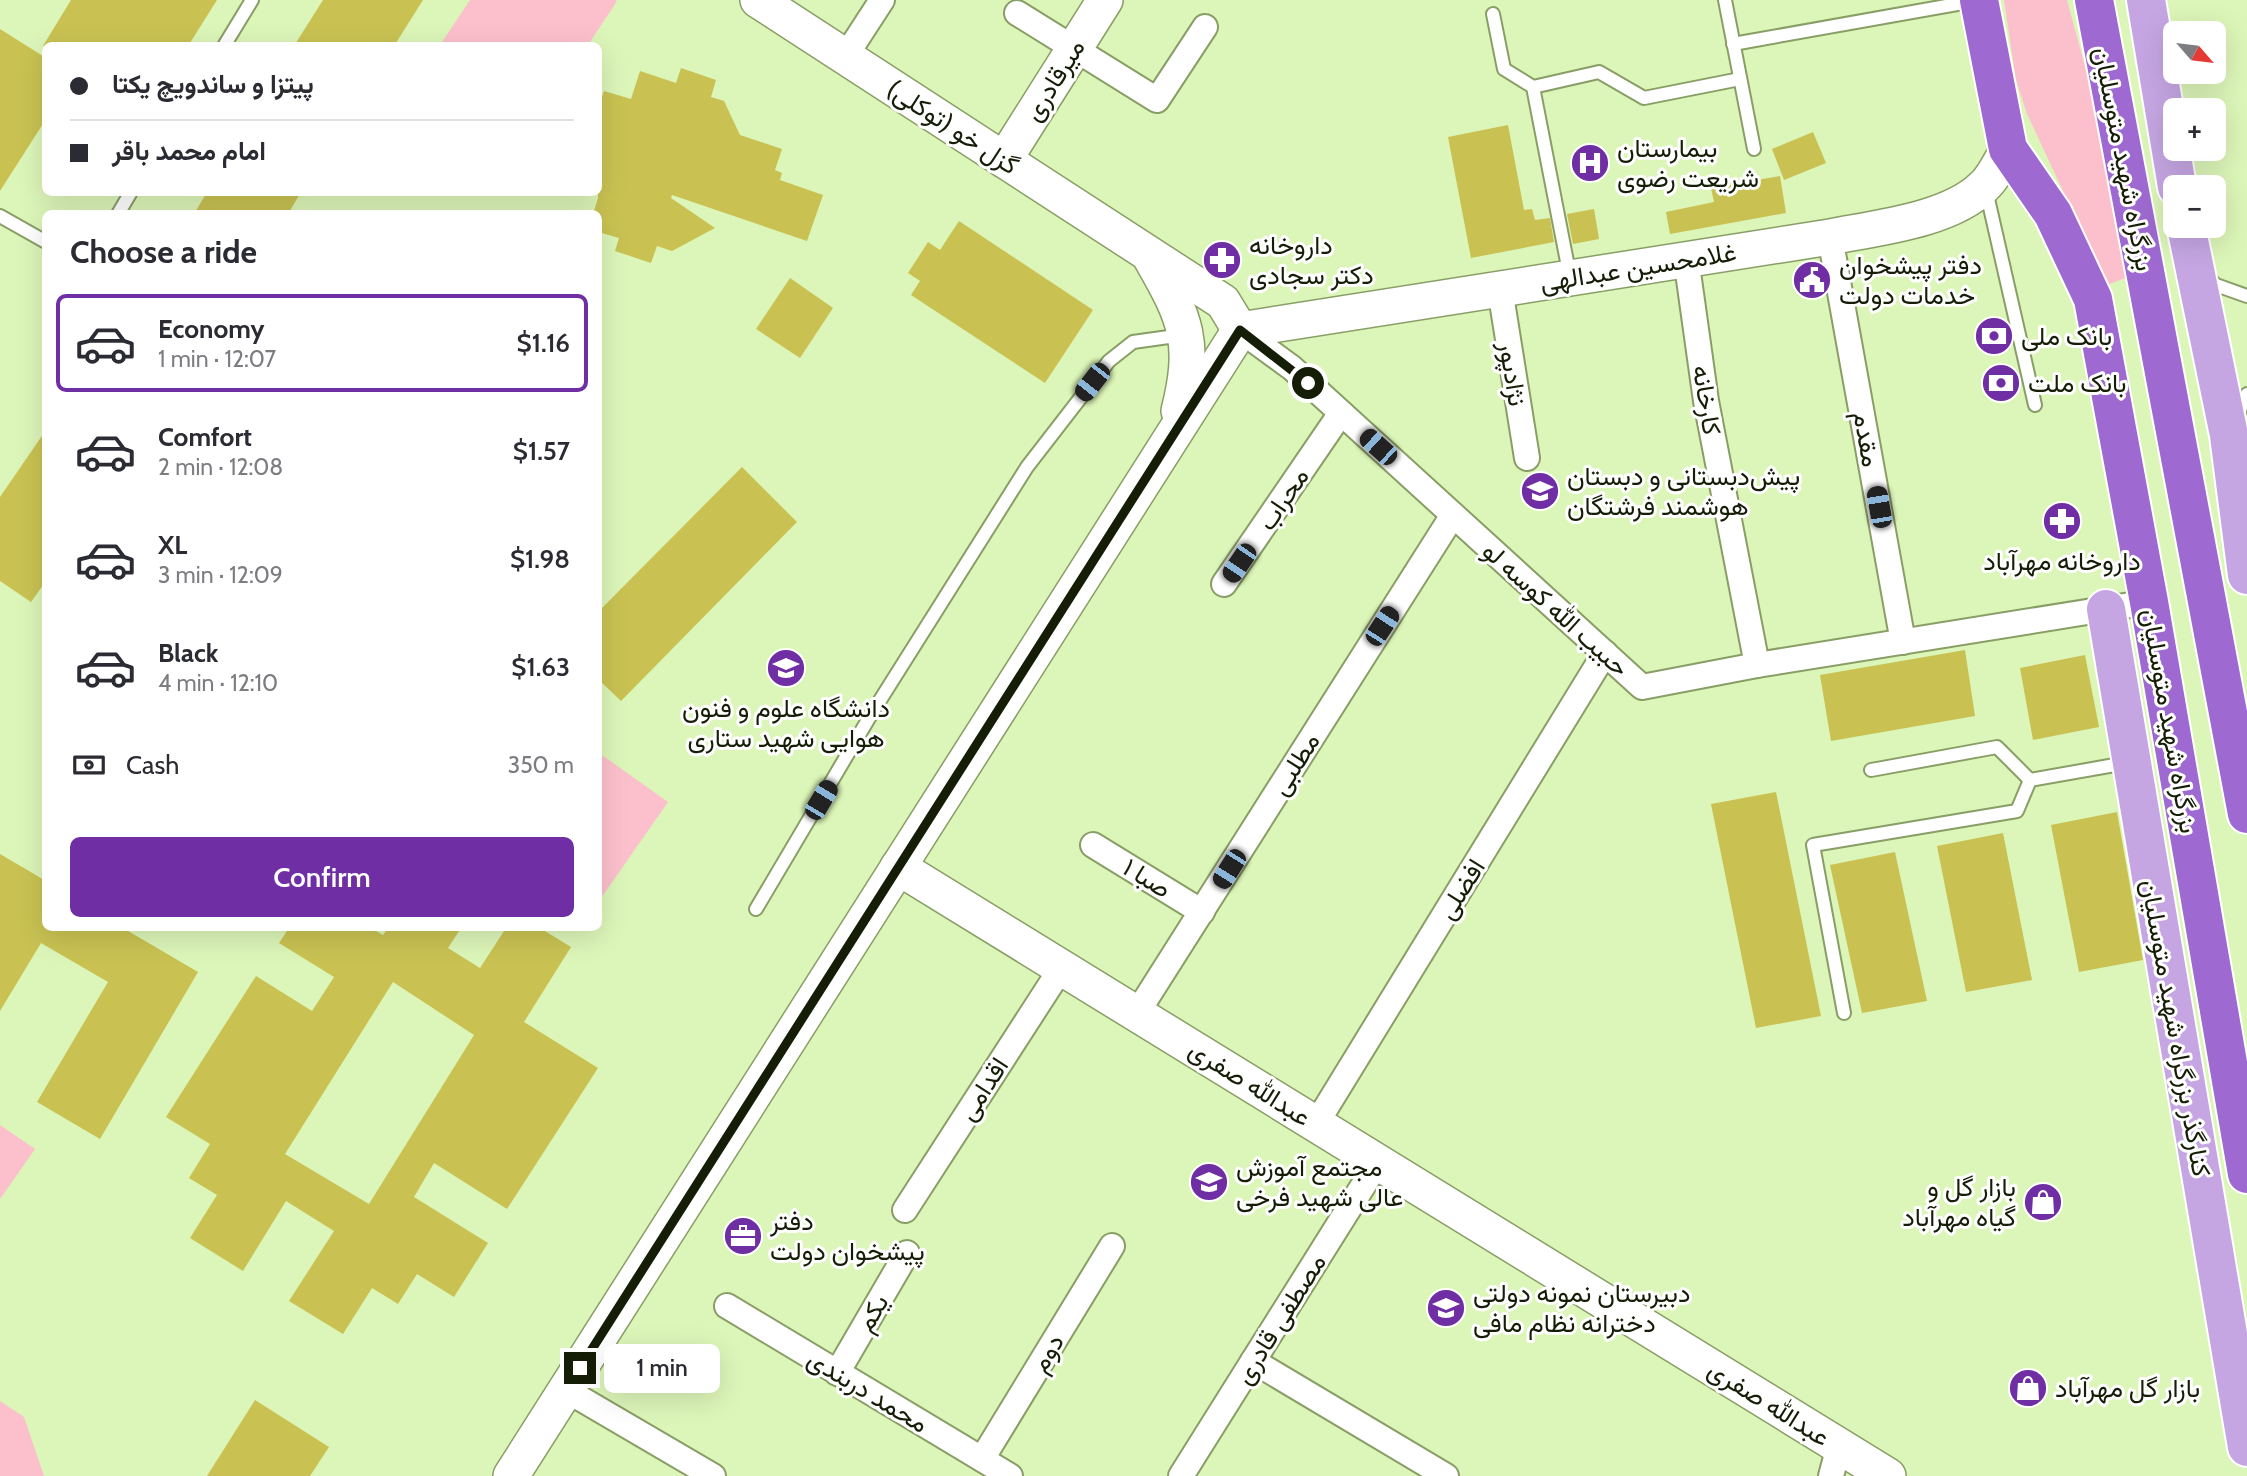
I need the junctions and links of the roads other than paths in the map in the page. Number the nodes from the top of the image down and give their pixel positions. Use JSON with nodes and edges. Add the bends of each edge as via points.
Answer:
{"nodes":[{"id":1,"x":252,"y":0,"type":"edge"},
{"id":2,"x":758,"y":0,"type":"edge"},
{"id":3,"x":882,"y":0,"type":"edge"},
{"id":4,"x":1105,"y":0,"type":"edge"},
{"id":5,"x":1725,"y":0,"type":"edge"},
{"id":6,"x":1978,"y":0,"type":"edge"},
{"id":7,"x":2094,"y":0,"type":"edge"},
{"id":8,"x":2146,"y":0,"type":"edge"},
{"id":9,"x":1017,"y":13,"type":"dead end"},
{"id":10,"x":1493,"y":14,"type":"dead end"},
{"id":11,"x":1205,"y":27,"type":"dead end"},
{"id":12,"x":226,"y":42,"type":"edge"},
{"id":13,"x":1734,"y":44,"type":"junction"},
{"id":14,"x":1075,"y":47,"type":"junction"},
{"id":15,"x":845,"y":57,"type":"junction"},
{"id":16,"x":1740,"y":79,"type":"junction"},
{"id":17,"x":1533,"y":87,"type":"junction"},
{"id":18,"x":1754,"y":149,"type":"dead end"},
{"id":19,"x":2008,"y":149,"type":"junction"},
{"id":20,"x":1004,"y":160,"type":"junction"},
{"id":21,"x":2175,"y":175,"type":"edge"},
{"id":22,"x":1985,"y":186,"type":"junction"},
{"id":23,"x":0,"y":216,"type":"edge"},
{"id":24,"x":1830,"y":237,"type":"junction"},
{"id":25,"x":2189,"y":238,"type":"edge"},
{"id":26,"x":42,"y":240,"type":"edge"},
{"id":27,"x":1148,"y":254,"type":"junction"},
{"id":28,"x":1686,"y":258,"type":"junction"},
{"id":29,"x":2195,"y":265,"type":"junction"},
{"id":30,"x":1570,"y":277,"type":"junction"},
{"id":31,"x":1500,"y":289,"type":"junction"},
{"id":32,"x":2247,"y":296,"type":"edge"},
{"id":33,"x":1240,"y":330,"type":"junction"},
{"id":34,"x":1186,"y":334,"type":"junction"},
{"id":35,"x":2247,"y":394,"type":"edge"},
{"id":36,"x":2035,"y":405,"type":"dead end"},
{"id":37,"x":1341,"y":413,"type":"junction"},
{"id":38,"x":1174,"y":435,"type":"junction"},
{"id":39,"x":2229,"y":435,"type":"junction"},
{"id":40,"x":1527,"y":458,"type":"dead end"},
{"id":41,"x":1453,"y":515,"type":"junction"},
{"id":42,"x":2247,"y":575,"type":"edge"},
{"id":43,"x":1224,"y":584,"type":"dead end"},
{"id":44,"x":2149,"y":601,"type":"junction"},
{"id":45,"x":2106,"y":608,"type":"junction"},
{"id":46,"x":1903,"y":642,"type":"junction"},
{"id":47,"x":1605,"y":653,"type":"junction"},
{"id":48,"x":1757,"y":665,"type":"junction"},
{"id":49,"x":2130,"y":762,"type":"junction"},
{"id":50,"x":1871,"y":770,"type":"dead end"},
{"id":51,"x":2030,"y":780,"type":"junction"},
{"id":52,"x":2247,"y":814,"type":"edge"},
{"id":53,"x":1093,"y":845,"type":"dead end"},
{"id":54,"x":898,"y":867,"type":"junction"},
{"id":55,"x":756,"y":909,"type":"dead end"},
{"id":56,"x":1202,"y":912,"type":"junction"},
{"id":57,"x":1062,"y":967,"type":"junction"},
{"id":58,"x":1137,"y":1013,"type":"junction"},
{"id":59,"x":1844,"y":1013,"type":"dead end"},
{"id":60,"x":1317,"y":1124,"type":"junction"},
{"id":61,"x":1378,"y":1162,"type":"junction"},
{"id":62,"x":2247,"y":1174,"type":"edge"},
{"id":63,"x":905,"y":1210,"type":"dead end"},
{"id":64,"x":1112,"y":1246,"type":"dead end"},
{"id":65,"x":907,"y":1253,"type":"dead end"},
{"id":66,"x":727,"y":1306,"type":"dead end"},
{"id":67,"x":1253,"y":1361,"type":"junction"},
{"id":68,"x":837,"y":1373,"type":"junction"},
{"id":69,"x":566,"y":1390,"type":"junction"},
{"id":70,"x":2247,"y":1447,"type":"edge"},
{"id":71,"x":982,"y":1459,"type":"junction"},
{"id":72,"x":1835,"y":1461,"type":"edge"},
{"id":73,"x":511,"y":1476,"type":"edge"},
{"id":74,"x":713,"y":1476,"type":"edge"},
{"id":75,"x":1010,"y":1476,"type":"edge"},
{"id":76,"x":1181,"y":1476,"type":"edge"},
{"id":77,"x":1446,"y":1476,"type":"edge"},
{"id":78,"x":1888,"y":1476,"type":"edge"}],
"edges":[{"from":1,"to":12,"type":"lane"},
{"from":2,"to":15,"type":"main road","name":"گزل خو (توکلی)"},
{"from":3,"to":15,"type":"street"},
{"from":4,"to":14,"type":"main road","name":"میرقادری"},
{"from":5,"to":13,"type":"lane"},
{"from":6,"to":13,"type":"lane"},
{"from":6,"to":19,"type":"highway","name":"بزرگراه شهید متوسلیان"},
{"from":7,"to":52,"type":"highway","name":"بزرگراه شهید متوسلیان"},
{"from":8,"to":21,"type":"main road"},
{"from":9,"to":14,"type":"street"},
{"from":10,"to":17,"type":"lane","via":[[1504,69]]},
{"from":11,"to":14,"type":"street","via":[[1157,100]]},
{"from":13,"to":16,"type":"lane"},
{"from":14,"to":20,"type":"main road","name":"میرقادری"},
{"from":15,"to":20,"type":"main road","name":"گزل خو (توکلی)"},
{"from":16,"to":17,"type":"lane","via":[[1644,98],[1599,72]]},
{"from":16,"to":18,"type":"lane"},
{"from":17,"to":30,"type":"lane"},
{"from":19,"to":22,"type":"main road","name":"غلامحسین عبدالهی"},
{"from":19,"to":44,"type":"highway","name":"بزرگراه شهید متوسلیان","via":[[2053,214],[2093,299]]},
{"from":20,"to":27,"type":"main road","name":"گزل خو (توکلی)"},
{"from":22,"to":24,"type":"main road","name":"غلامحسین عبدالهی","via":[[1961,202],[1915,220]]},
{"from":22,"to":36,"type":"lane"},
{"from":23,"to":26,"type":"lane"},
{"from":24,"to":28,"type":"main road","name":"غلامحسین عبدالهی"},
{"from":24,"to":46,"type":"street","name":"مقدم"},
{"from":25,"to":29,"type":"main road"},
{"from":27,"to":33,"type":"main road","name":"گزل خو (توکلی)","via":[[1223,303]]},
{"from":27,"to":34,"type":"main road","via":[[1178,305]]},
{"from":28,"to":30,"type":"main road","name":"غلامحسین عبدالهی"},
{"from":28,"to":48,"type":"street","name":"کارخانه","via":[[1706,401]]},
{"from":29,"to":32,"type":"lane","via":[[2216,285]]},
{"from":29,"to":39,"type":"main road"},
{"from":30,"to":31,"type":"main road","name":"غلامحسین عبدالهی"},
{"from":31,"to":33,"type":"main road","name":"غلامحسین عبدالهی"},
{"from":31,"to":40,"type":"street","name":"نژادپور"},
{"from":33,"to":37,"type":"street","name":"حبیب الله کوسه لو","via":[[1292,368]]},
{"from":33,"to":38,"type":"main road"},
{"from":34,"to":38,"type":"main road","via":[[1189,371]]},
{"from":34,"to":55,"type":"lane","via":[[1133,342],[1108,361],[1027,467],[872,713]]},
{"from":35,"to":39,"type":"lane"},
{"from":37,"to":41,"type":"street","name":"حبیب الله کوسه لو"},
{"from":37,"to":43,"type":"street","name":"محراب"},
{"from":38,"to":54,"type":"main road"},
{"from":39,"to":42,"type":"main road"},
{"from":41,"to":47,"type":"street","name":"حبیب الله کوسه لو"},
{"from":41,"to":56,"type":"street","name":"مطلبی"},
{"from":44,"to":45,"type":"street","name":"حبیب الله کوسه لو"},
{"from":44,"to":62,"type":"highway","name":"بزرگراه شهید متوسلیان"},
{"from":45,"to":46,"type":"street","name":"حبیب الله کوسه لو"},
{"from":45,"to":49,"type":"main road","name":"کنارگذر بزرگراه شهید متوسلیان"},
{"from":46,"to":48,"type":"street","name":"حبیب الله کوسه لو"},
{"from":47,"to":48,"type":"street","name":"حبیب الله کوسه لو","via":[[1642,687]]},
{"from":47,"to":60,"type":"street","name":"افضلی"},
{"from":49,"to":51,"type":"lane"},
{"from":49,"to":70,"type":"main road","name":"کنارگذر بزرگراه شهید متوسلیان"},
{"from":50,"to":51,"type":"lane","via":[[1997,747]]},
{"from":51,"to":59,"type":"lane","via":[[2017,811],[1813,845]]},
{"from":53,"to":56,"type":"street","name":"صبا ۱"},
{"from":54,"to":57,"type":"main road","name":"عبدالله صفری"},
{"from":54,"to":69,"type":"main road"},
{"from":56,"to":58,"type":"street","name":"مطلبی"},
{"from":57,"to":58,"type":"main road","name":"عبدالله صفری"},
{"from":57,"to":63,"type":"street","name":"اقدامی"},
{"from":58,"to":60,"type":"main road","name":"عبدالله صفری"},
{"from":60,"to":61,"type":"main road","name":"عبدالله صفری"},
{"from":61,"to":67,"type":"street","name":"مصطفی قادری"},
{"from":61,"to":72,"type":"main road","name":"عبدالله صفری"},
{"from":64,"to":71,"type":"street","name":"دوم"},
{"from":65,"to":68,"type":"street","name":"یکم"},
{"from":66,"to":68,"type":"street","name":"محمد دربندی"},
{"from":67,"to":76,"type":"street","name":"مصطفی قادری"},
{"from":67,"to":77,"type":"street"},
{"from":68,"to":71,"type":"street","name":"محمد دربندی"},
{"from":69,"to":73,"type":"main road"},
{"from":69,"to":74,"type":"street"},
{"from":71,"to":75,"type":"street","name":"محمد دربندی"},
{"from":72,"to":78,"type":"main road","name":"عبدالله صفری"}]}
